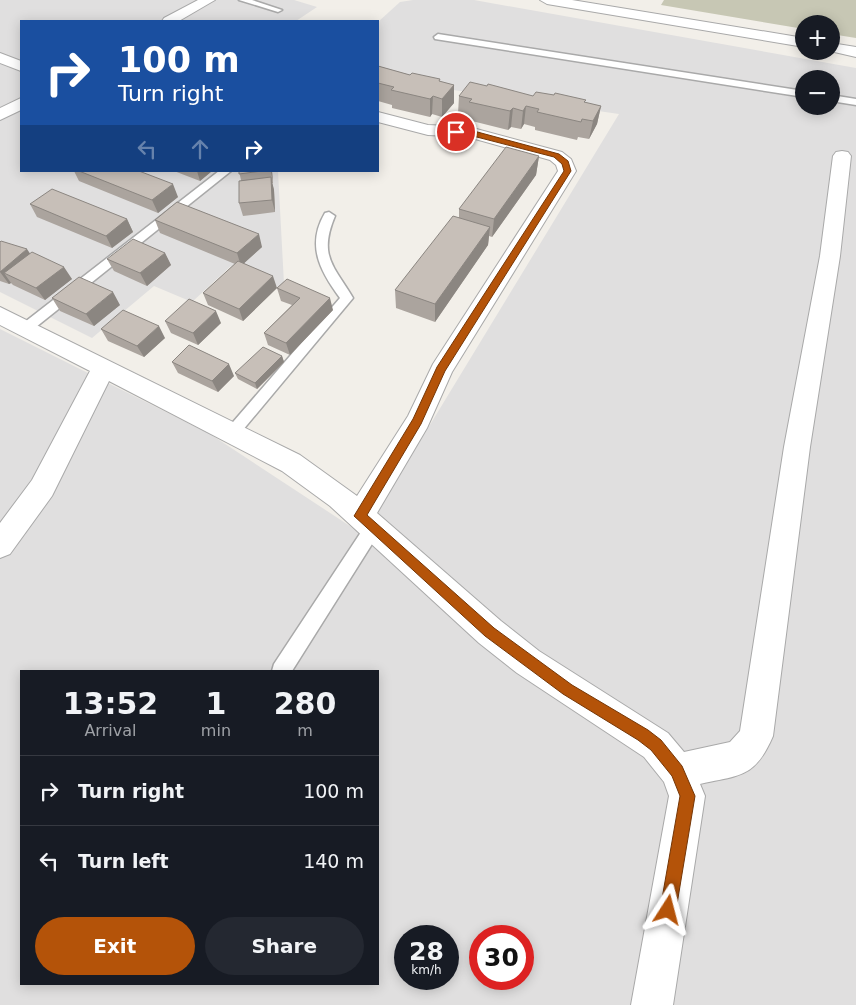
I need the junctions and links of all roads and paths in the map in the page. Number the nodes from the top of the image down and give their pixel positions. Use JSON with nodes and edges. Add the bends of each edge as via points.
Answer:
{"nodes":[{"id":1,"x":208,"y":0,"type":"edge"},
{"id":2,"x":243,"y":0,"type":"edge"},
{"id":3,"x":547,"y":0,"type":"edge"},
{"id":4,"x":278,"y":10,"type":"dead end"},
{"id":5,"x":171,"y":20,"type":"edge"},
{"id":6,"x":438,"y":37,"type":"dead end"},
{"id":7,"x":795,"y":41,"type":"edge"},
{"id":8,"x":840,"y":49,"type":"edge"},
{"id":9,"x":856,"y":52,"type":"edge"},
{"id":10,"x":0,"y":58,"type":"edge"},
{"id":11,"x":20,"y":66,"type":"edge"},
{"id":12,"x":795,"y":93,"type":"edge"},
{"id":13,"x":840,"y":99,"type":"edge"},
{"id":14,"x":856,"y":102,"type":"edge"},
{"id":15,"x":20,"y":104,"type":"edge"},
{"id":16,"x":0,"y":115,"type":"edge"},
{"id":17,"x":379,"y":117,"type":"edge"},
{"id":18,"x":842,"y":156,"type":"dead end"},
{"id":19,"x":225,"y":172,"type":"edge"},
{"id":20,"x":329,"y":216,"type":"dead end"},
{"id":21,"x":13,"y":322,"type":"edge"},
{"id":22,"x":104,"y":368,"type":"junction"},
{"id":23,"x":232,"y":433,"type":"junction"},
{"id":24,"x":367,"y":522,"type":"junction"},
{"id":25,"x":0,"y":545,"type":"edge"},
{"id":26,"x":282,"y":670,"type":"edge"},
{"id":27,"x":677,"y":771,"type":"junction"},
{"id":28,"x":652,"y":1005,"type":"edge"}],
"edges":[{"from":1,"to":5,"type":"street"},
{"from":2,"to":4,"type":"lane"},
{"from":3,"to":7,"type":"street"},
{"from":6,"to":12,"type":"lane"},
{"from":8,"to":9,"type":"street"},
{"from":10,"to":11,"type":"street"},
{"from":13,"to":14,"type":"lane"},
{"from":15,"to":16,"type":"street"},
{"from":17,"to":24,"type":"street","via":[[428,130],[470,132],[556,156],[565,163],[568,171],[441,370]]},
{"from":18,"to":27,"type":"street","via":[[830,256],[797,447],[756,736],[748,750],[738,758]]},
{"from":19,"to":21,"type":"lane"},
{"from":20,"to":23,"type":"lane","via":[[321,238],[322,252],[334,280],[347,298]]},
{"from":21,"to":22,"type":"street"},
{"from":22,"to":23,"type":"street"},
{"from":22,"to":25,"type":"street","via":[[42,488]]},
{"from":23,"to":24,"type":"street","via":[[291,463]]},
{"from":24,"to":26,"type":"lane"},
{"from":24,"to":27,"type":"street","via":[[490,632],[568,690],[643,735],[656,745]]},
{"from":27,"to":28,"type":"street","via":[[687,796]]}]}
